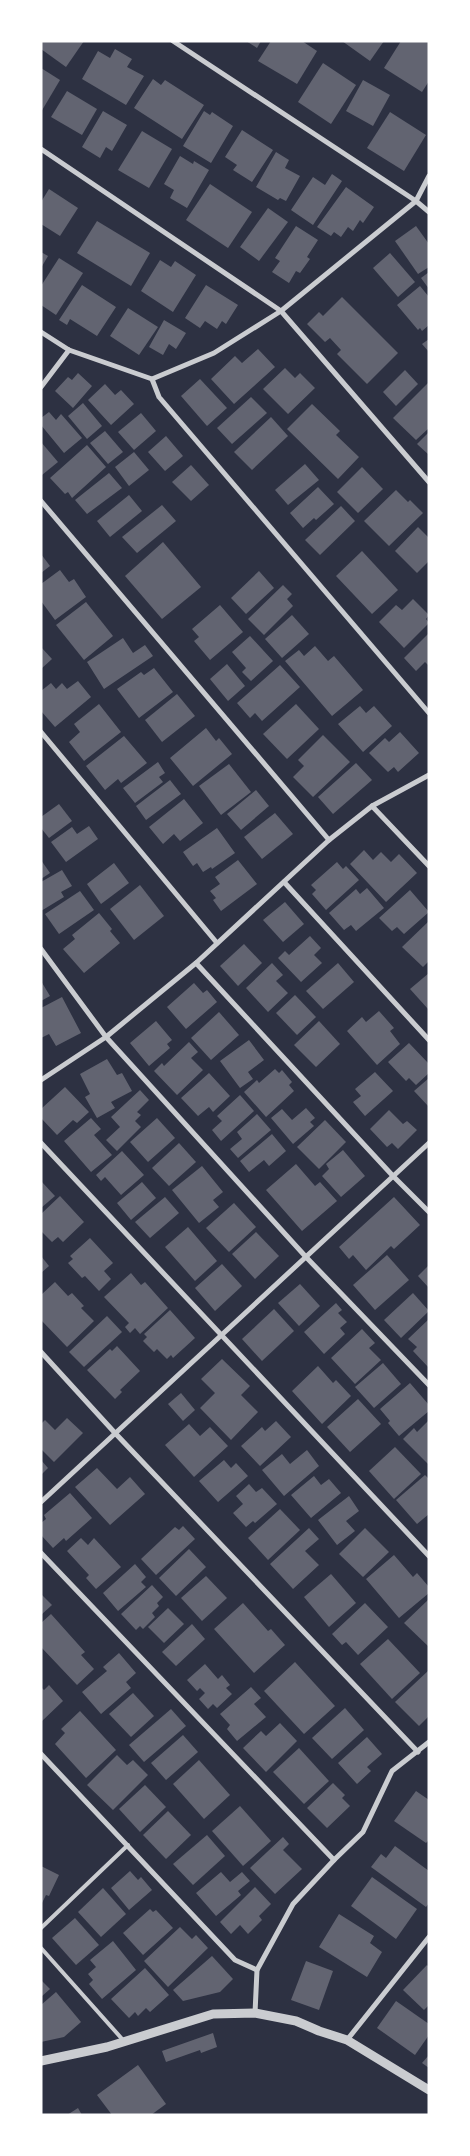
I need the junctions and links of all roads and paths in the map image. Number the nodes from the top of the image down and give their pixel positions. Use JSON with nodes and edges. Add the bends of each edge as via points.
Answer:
{"nodes":[{"id":1,"x":173,"y":41,"type":"edge"},
{"id":2,"x":41,"y":149,"type":"edge"},
{"id":3,"x":429,"y":176,"type":"edge"},
{"id":4,"x":416,"y":201,"type":"junction"},
{"id":5,"x":429,"y":212,"type":"edge"},
{"id":6,"x":281,"y":311,"type":"junction"},
{"id":7,"x":41,"y":332,"type":"edge"},
{"id":8,"x":69,"y":350,"type":"junction"},
{"id":9,"x":152,"y":379,"type":"junction"},
{"id":10,"x":41,"y":387,"type":"edge"},
{"id":11,"x":429,"y":482,"type":"edge"},
{"id":12,"x":41,"y":502,"type":"edge"},
{"id":13,"x":429,"y":713,"type":"edge"},
{"id":14,"x":41,"y":732,"type":"edge"},
{"id":15,"x":429,"y":775,"type":"edge"},
{"id":16,"x":372,"y":806,"type":"junction"},
{"id":17,"x":329,"y":840,"type":"junction"},
{"id":18,"x":429,"y":866,"type":"edge"},
{"id":19,"x":284,"y":882,"type":"junction"},
{"id":20,"x":217,"y":943,"type":"junction"},
{"id":21,"x":41,"y":949,"type":"edge"},
{"id":22,"x":196,"y":963,"type":"junction"},
{"id":23,"x":106,"y":1037,"type":"junction"},
{"id":24,"x":429,"y":1040,"type":"edge"},
{"id":25,"x":41,"y":1080,"type":"edge"},
{"id":26,"x":41,"y":1143,"type":"edge"},
{"id":27,"x":429,"y":1144,"type":"edge"},
{"id":28,"x":393,"y":1176,"type":"junction"},
{"id":29,"x":429,"y":1212,"type":"edge"},
{"id":30,"x":306,"y":1257,"type":"junction"},
{"id":31,"x":221,"y":1336,"type":"junction"},
{"id":32,"x":41,"y":1352,"type":"edge"},
{"id":33,"x":429,"y":1384,"type":"edge"},
{"id":34,"x":115,"y":1434,"type":"junction"},
{"id":35,"x":41,"y":1502,"type":"edge"},
{"id":36,"x":41,"y":1553,"type":"edge"},
{"id":37,"x":429,"y":1556,"type":"edge"},
{"id":38,"x":429,"y":1742,"type":"edge"},
{"id":39,"x":418,"y":1752,"type":"junction"},
{"id":40,"x":41,"y":1754,"type":"edge"},
{"id":41,"x":128,"y":1845,"type":"junction"},
{"id":42,"x":334,"y":1860,"type":"junction"},
{"id":43,"x":41,"y":1928,"type":"edge"},
{"id":44,"x":429,"y":1937,"type":"edge"},
{"id":45,"x":41,"y":1948,"type":"edge"},
{"id":46,"x":257,"y":1970,"type":"junction"},
{"id":47,"x":255,"y":2013,"type":"junction"},
{"id":48,"x":348,"y":2040,"type":"junction"},
{"id":49,"x":125,"y":2042,"type":"junction"},
{"id":50,"x":41,"y":2061,"type":"edge"},
{"id":51,"x":429,"y":2090,"type":"edge"}],
"edges":[{"from":1,"to":4,"type":"street"},
{"from":2,"to":6,"type":"street"},
{"from":3,"to":4,"type":"street"},
{"from":4,"to":5,"type":"street"},
{"from":4,"to":6,"type":"street"},
{"from":6,"to":9,"type":"street","via":[[214,353]]},
{"from":6,"to":11,"type":"street"},
{"from":7,"to":8,"type":"street"},
{"from":8,"to":9,"type":"street"},
{"from":8,"to":10,"type":"street"},
{"from":9,"to":13,"type":"street","via":[[159,397]]},
{"from":12,"to":17,"type":"street"},
{"from":14,"to":20,"type":"street"},
{"from":15,"to":16,"type":"street"},
{"from":16,"to":17,"type":"street"},
{"from":16,"to":18,"type":"street"},
{"from":17,"to":19,"type":"street"},
{"from":19,"to":20,"type":"street"},
{"from":19,"to":24,"type":"street"},
{"from":20,"to":22,"type":"street"},
{"from":21,"to":23,"type":"street"},
{"from":22,"to":23,"type":"street"},
{"from":22,"to":28,"type":"street"},
{"from":23,"to":25,"type":"street"},
{"from":23,"to":30,"type":"street"},
{"from":26,"to":31,"type":"street"},
{"from":27,"to":28,"type":"street"},
{"from":28,"to":29,"type":"street"},
{"from":28,"to":30,"type":"street"},
{"from":30,"to":31,"type":"street"},
{"from":30,"to":33,"type":"street"},
{"from":31,"to":34,"type":"street"},
{"from":31,"to":37,"type":"street"},
{"from":32,"to":34,"type":"street"},
{"from":34,"to":35,"type":"street"},
{"from":34,"to":39,"type":"street"},
{"from":36,"to":42,"type":"street"},
{"from":38,"to":39,"type":"street"},
{"from":39,"to":42,"type":"street","via":[[392,1771],[363,1832]]},
{"from":40,"to":41,"type":"street"},
{"from":41,"to":43,"type":"lane"},
{"from":41,"to":46,"type":"street","via":[[235,1960]]},
{"from":42,"to":46,"type":"street","via":[[293,1904]]},
{"from":44,"to":48,"type":"street"},
{"from":45,"to":49,"type":"lane"},
{"from":46,"to":47,"type":"street"},
{"from":47,"to":48,"type":"street","via":[[296,2020]]},
{"from":47,"to":49,"type":"street","via":[[213,2014]]},
{"from":48,"to":51,"type":"street"},
{"from":49,"to":50,"type":"street"}]}
